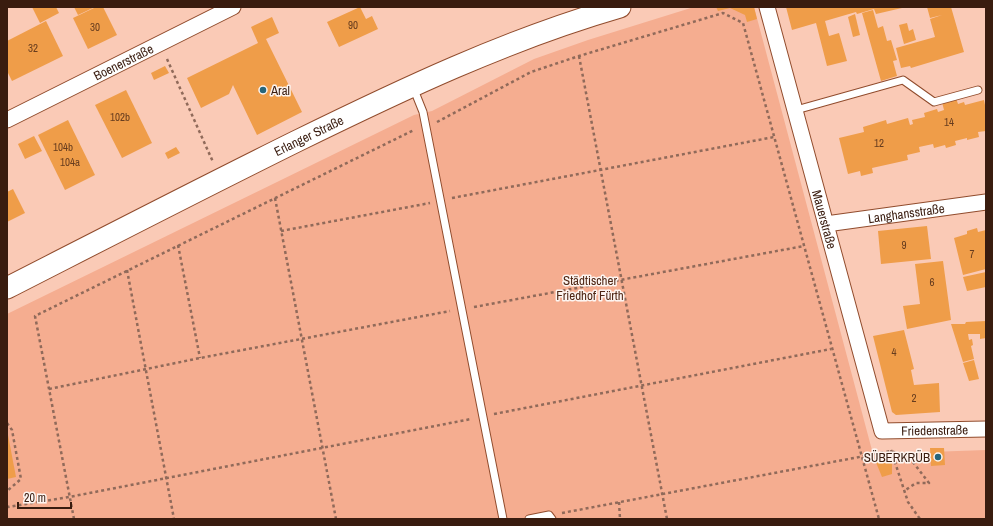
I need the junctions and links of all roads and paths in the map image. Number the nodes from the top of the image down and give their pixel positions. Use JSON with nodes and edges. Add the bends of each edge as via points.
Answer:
{"nodes":[{"id":1,"x":233,"y":7,"type":"edge"},
{"id":2,"x":620,"y":7,"type":"edge"},
{"id":3,"x":767,"y":7,"type":"edge"},
{"id":4,"x":579,"y":56,"type":"junction"},
{"id":5,"x":166,"y":58,"type":"dead end"},
{"id":6,"x":412,"y":85,"type":"junction"},
{"id":7,"x":978,"y":90,"type":"dead end"},
{"id":8,"x":796,"y":110,"type":"junction"},
{"id":9,"x":9,"y":114,"type":"edge"},
{"id":10,"x":435,"y":123,"type":"dead end"},
{"id":11,"x":417,"y":128,"type":"dead end"},
{"id":12,"x":774,"y":137,"type":"junction"},
{"id":13,"x":600,"y":170,"type":"junction"},
{"id":14,"x":220,"y":179,"type":"junction"},
{"id":15,"x":275,"y":198,"type":"junction"},
{"id":16,"x":450,"y":199,"type":"dead end"},
{"id":17,"x":432,"y":202,"type":"dead end"},
{"id":18,"x":986,"y":202,"type":"edge"},
{"id":19,"x":826,"y":224,"type":"junction"},
{"id":20,"x":281,"y":231,"type":"junction"},
{"id":21,"x":178,"y":245,"type":"junction"},
{"id":22,"x":804,"y":246,"type":"junction"},
{"id":23,"x":127,"y":270,"type":"junction"},
{"id":24,"x":622,"y":280,"type":"junction"},
{"id":25,"x":7,"y":288,"type":"edge"},
{"id":26,"x":471,"y":307,"type":"dead end"},
{"id":27,"x":453,"y":311,"type":"dead end"},
{"id":28,"x":302,"y":338,"type":"junction"},
{"id":29,"x":832,"y":349,"type":"junction"},
{"id":30,"x":200,"y":358,"type":"junction"},
{"id":31,"x":146,"y":369,"type":"junction"},
{"id":32,"x":642,"y":386,"type":"junction"},
{"id":33,"x":49,"y":389,"type":"junction"},
{"id":34,"x":491,"y":415,"type":"dead end"},
{"id":35,"x":474,"y":418,"type":"dead end"},
{"id":36,"x":7,"y":423,"type":"edge"},
{"id":37,"x":986,"y":429,"type":"edge"},
{"id":38,"x":882,"y":431,"type":"junction"},
{"id":39,"x":322,"y":447,"type":"junction"},
{"id":40,"x":891,"y":451,"type":"junction"},
{"id":41,"x":861,"y":456,"type":"junction"},
{"id":42,"x":166,"y":478,"type":"junction"},
{"id":43,"x":7,"y":491,"type":"edge"},
{"id":44,"x":904,"y":491,"type":"junction"},
{"id":45,"x":662,"y":494,"type":"junction"},
{"id":46,"x":70,"y":496,"type":"junction"},
{"id":47,"x":619,"y":502,"type":"junction"},
{"id":48,"x":7,"y":506,"type":"edge"},
{"id":49,"x":551,"y":517,"type":"edge"},
{"id":50,"x":74,"y":519,"type":"edge"},
{"id":51,"x":174,"y":519,"type":"edge"},
{"id":52,"x":336,"y":519,"type":"edge"},
{"id":53,"x":502,"y":519,"type":"edge"},
{"id":54,"x":529,"y":519,"type":"edge"},
{"id":55,"x":620,"y":519,"type":"edge"},
{"id":56,"x":667,"y":519,"type":"edge"},
{"id":57,"x":879,"y":519,"type":"edge"},
{"id":58,"x":920,"y":519,"type":"edge"}],
"edges":[{"from":1,"to":9,"type":"street","name":"Boenerstraße"},
{"from":2,"to":6,"type":"main road","name":"Erlanger Straße","via":[[543,31]]},
{"from":3,"to":8,"type":"street","name":"Mauerstraße"},
{"from":4,"to":10,"type":"path","via":[[531,72]]},
{"from":4,"to":12,"type":"path","via":[[723,13],[744,23]]},
{"from":4,"to":13,"type":"path"},
{"from":5,"to":14,"type":"path"},
{"from":6,"to":14,"type":"main road","name":"Erlanger Straße"},
{"from":6,"to":53,"type":"lane","via":[[423,112]]},
{"from":7,"to":8,"type":"lane","via":[[934,102],[903,80]]},
{"from":8,"to":19,"type":"street","name":"Mauerstraße"},
{"from":11,"to":15,"type":"path"},
{"from":12,"to":13,"type":"path"},
{"from":12,"to":22,"type":"path"},
{"from":13,"to":16,"type":"path"},
{"from":13,"to":24,"type":"path"},
{"from":14,"to":25,"type":"main road","name":"Erlanger Straße"},
{"from":15,"to":20,"type":"path"},
{"from":15,"to":21,"type":"path"},
{"from":17,"to":20,"type":"path"},
{"from":18,"to":19,"type":"street","name":"Langhansstraße"},
{"from":19,"to":38,"type":"street","name":"Mauerstraße"},
{"from":20,"to":28,"type":"path"},
{"from":21,"to":23,"type":"path"},
{"from":21,"to":30,"type":"path"},
{"from":22,"to":24,"type":"path"},
{"from":22,"to":29,"type":"path"},
{"from":23,"to":31,"type":"path"},
{"from":23,"to":33,"type":"path","via":[[35,316]]},
{"from":24,"to":26,"type":"path"},
{"from":24,"to":32,"type":"path"},
{"from":27,"to":28,"type":"path"},
{"from":28,"to":30,"type":"path"},
{"from":28,"to":39,"type":"path"},
{"from":29,"to":32,"type":"path"},
{"from":29,"to":41,"type":"path"},
{"from":30,"to":31,"type":"path"},
{"from":31,"to":33,"type":"path"},
{"from":31,"to":42,"type":"path"},
{"from":32,"to":34,"type":"path"},
{"from":32,"to":45,"type":"path"},
{"from":33,"to":46,"type":"path"},
{"from":35,"to":39,"type":"path"},
{"from":36,"to":43,"type":"path","via":[[12,430],[21,479]]},
{"from":37,"to":38,"type":"street","name":"Friedenstraße"},
{"from":38,"to":40,"type":"path"},
{"from":39,"to":42,"type":"path"},
{"from":39,"to":52,"type":"path"},
{"from":40,"to":41,"type":"path"},
{"from":40,"to":44,"type":"path"},
{"from":40,"to":44,"type":"path","via":[[909,458],[928,484],[916,483]]},
{"from":41,"to":45,"type":"path"},
{"from":41,"to":57,"type":"path"},
{"from":42,"to":46,"type":"path"},
{"from":42,"to":51,"type":"path"},
{"from":44,"to":58,"type":"path"},
{"from":45,"to":47,"type":"path"},
{"from":45,"to":56,"type":"path"},
{"from":46,"to":48,"type":"path"},
{"from":46,"to":50,"type":"path"},
{"from":47,"to":49,"type":"path"},
{"from":47,"to":55,"type":"path"},
{"from":49,"to":54,"type":"lane"}]}
